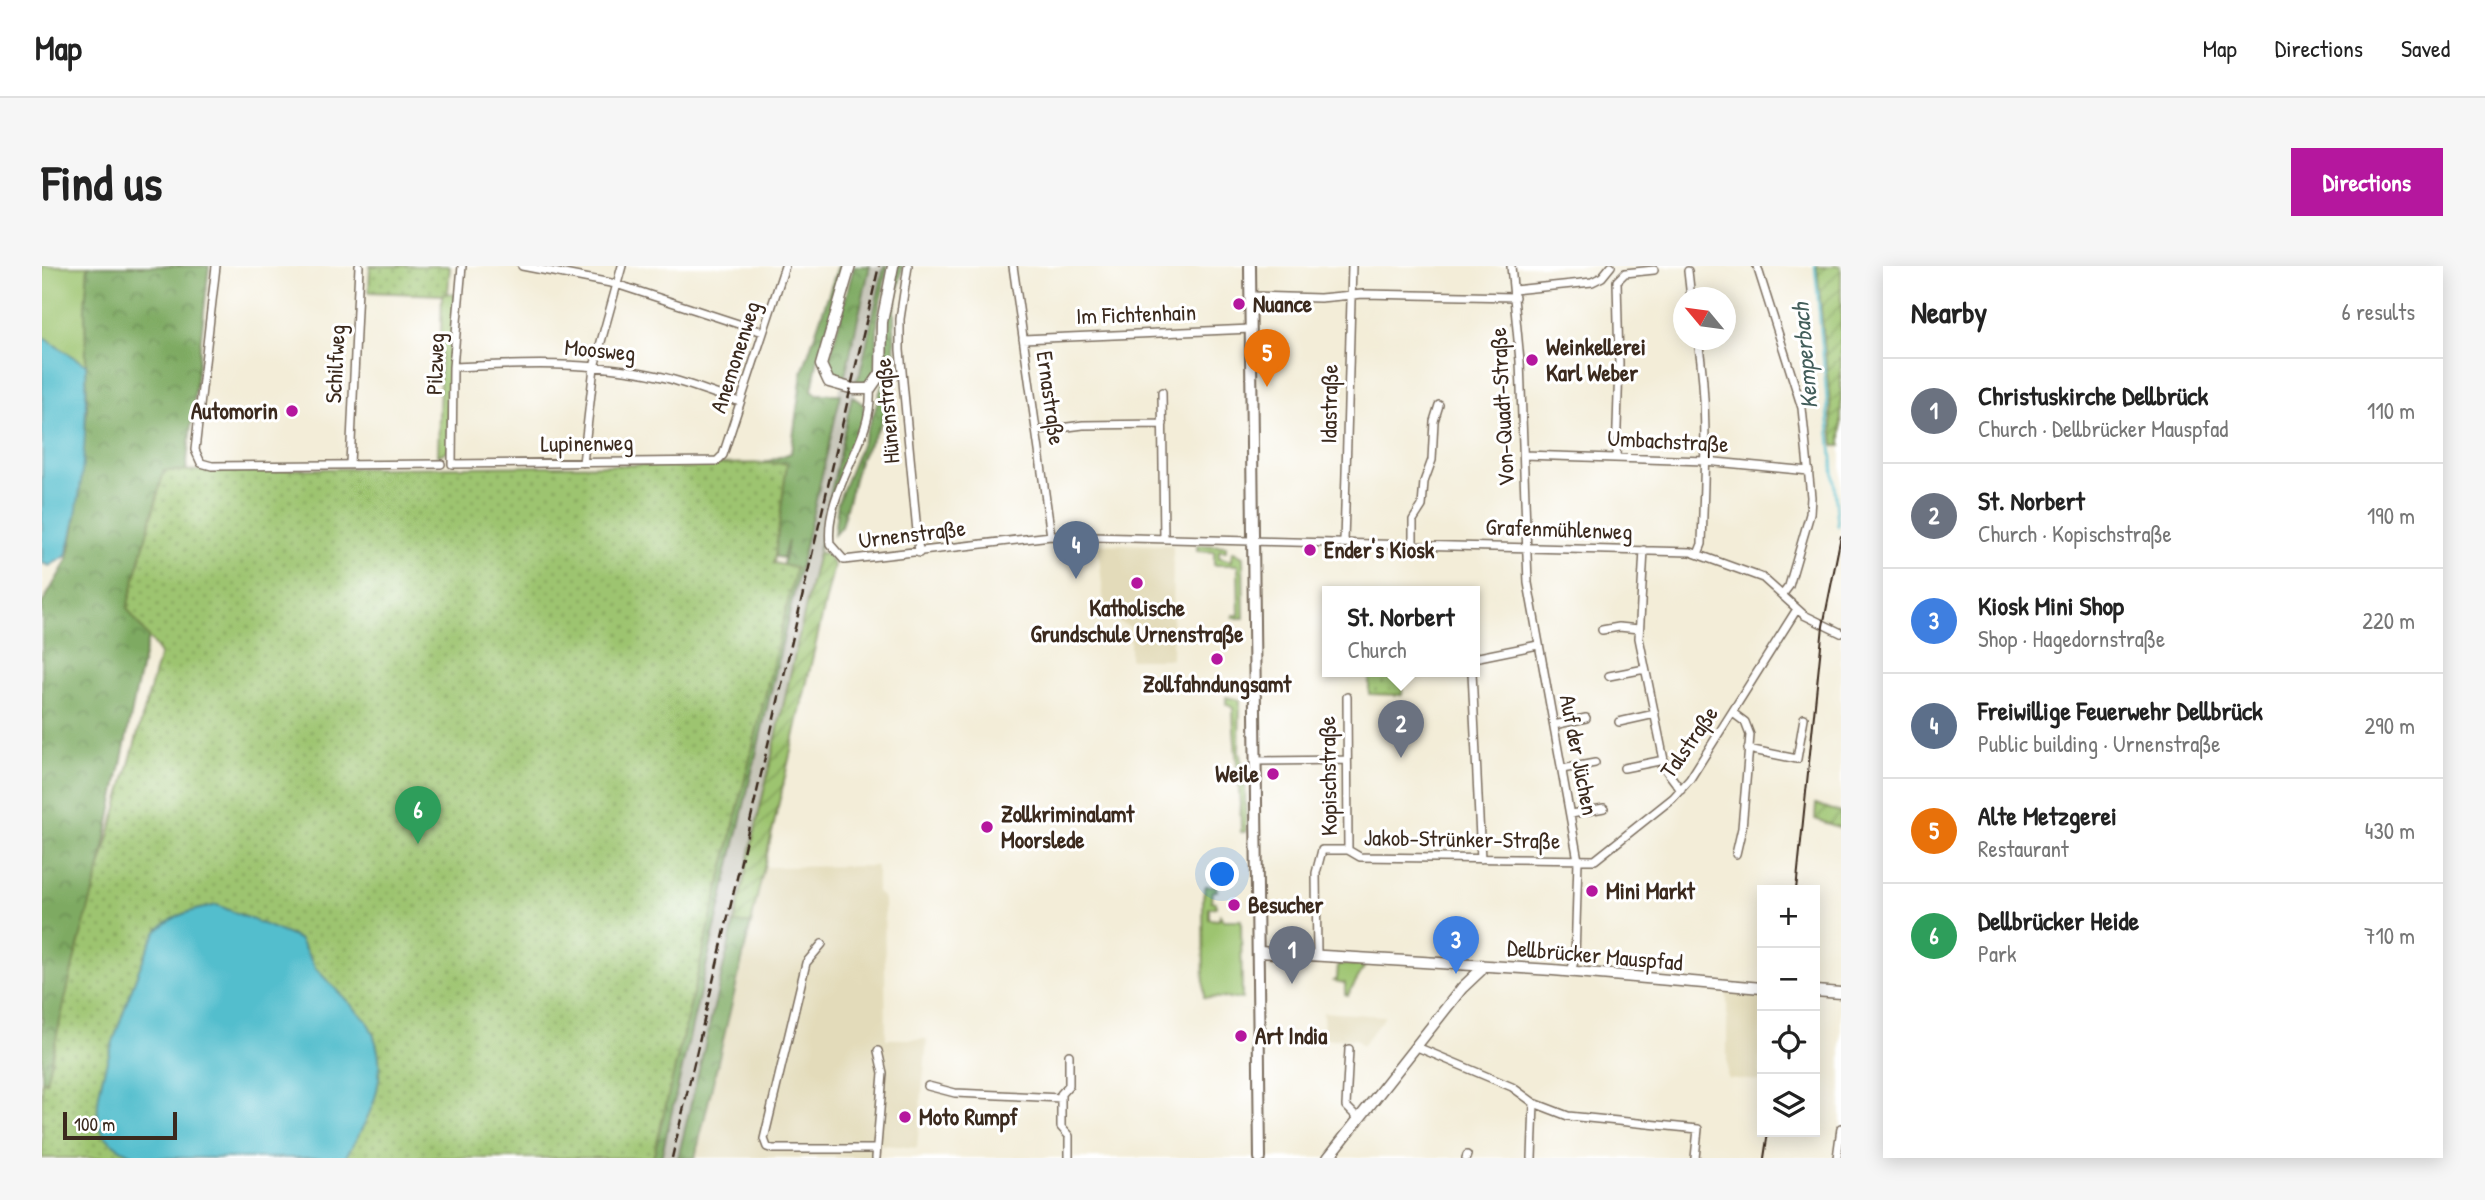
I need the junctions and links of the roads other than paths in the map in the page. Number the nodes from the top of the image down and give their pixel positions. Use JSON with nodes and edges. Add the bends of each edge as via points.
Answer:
{"nodes":[{"id":1,"x":216,"y":266,"type":"edge"},
{"id":2,"x":359,"y":266,"type":"edge"},
{"id":3,"x":462,"y":266,"type":"edge"},
{"id":4,"x":522,"y":266,"type":"edge"},
{"id":5,"x":622,"y":266,"type":"edge"},
{"id":6,"x":785,"y":266,"type":"edge"},
{"id":7,"x":850,"y":266,"type":"edge"},
{"id":8,"x":893,"y":266,"type":"edge"},
{"id":9,"x":908,"y":266,"type":"edge"},
{"id":10,"x":1013,"y":266,"type":"edge"},
{"id":11,"x":1250,"y":266,"type":"edge"},
{"id":12,"x":1352,"y":266,"type":"edge"},
{"id":13,"x":1511,"y":266,"type":"edge"},
{"id":14,"x":1611,"y":266,"type":"edge"},
{"id":15,"x":1757,"y":266,"type":"edge"},
{"id":16,"x":1654,"y":270,"type":"dead end"},
{"id":17,"x":1688,"y":271,"type":"dead end"},
{"id":18,"x":616,"y":284,"type":"junction"},
{"id":19,"x":1690,"y":287,"type":"edge"},
{"id":20,"x":1514,"y":294,"type":"junction"},
{"id":21,"x":1351,"y":295,"type":"junction"},
{"id":22,"x":1251,"y":296,"type":"junction"},
{"id":23,"x":1251,"y":329,"type":"junction"},
{"id":24,"x":763,"y":332,"type":"junction"},
{"id":25,"x":1023,"y":339,"type":"junction"},
{"id":26,"x":1700,"y":350,"type":"edge"},
{"id":27,"x":453,"y":367,"type":"junction"},
{"id":28,"x":594,"y":367,"type":"junction"},
{"id":29,"x":870,"y":389,"type":"junction"},
{"id":30,"x":1162,"y":392,"type":"dead end"},
{"id":31,"x":740,"y":402,"type":"junction"},
{"id":32,"x":1439,"y":405,"type":"dead end"},
{"id":33,"x":1163,"y":424,"type":"junction"},
{"id":34,"x":1037,"y":431,"type":"junction"},
{"id":35,"x":1524,"y":454,"type":"junction"},
{"id":36,"x":1616,"y":458,"type":"junction"},
{"id":37,"x":720,"y":459,"type":"joint"},
{"id":38,"x":1705,"y":461,"type":"junction"},
{"id":39,"x":583,"y":463,"type":"junction"},
{"id":40,"x":350,"y":464,"type":"junction"},
{"id":41,"x":441,"y":464,"type":"dead end"},
{"id":42,"x":452,"y":464,"type":"joint"},
{"id":43,"x":1809,"y":471,"type":"junction"},
{"id":44,"x":1051,"y":536,"type":"junction"},
{"id":45,"x":1164,"y":538,"type":"junction"},
{"id":46,"x":1253,"y":539,"type":"junction"},
{"id":47,"x":1343,"y":542,"type":"junction"},
{"id":48,"x":1413,"y":544,"type":"junction"},
{"id":49,"x":1528,"y":547,"type":"junction"},
{"id":50,"x":1644,"y":550,"type":"junction"},
{"id":51,"x":919,"y":553,"type":"junction"},
{"id":52,"x":1698,"y":554,"type":"junction"},
{"id":53,"x":1783,"y":594,"type":"junction"},
{"id":54,"x":1797,"y":609,"type":"junction"},
{"id":55,"x":1639,"y":629,"type":"junction"},
{"id":56,"x":1602,"y":630,"type":"dead end"},
{"id":57,"x":1841,"y":634,"type":"edge"},
{"id":58,"x":1538,"y":645,"type":"junction"},
{"id":59,"x":1480,"y":657,"type":"edge"},
{"id":60,"x":1646,"y":669,"type":"junction"},
{"id":61,"x":1609,"y":676,"type":"dead end"},
{"id":62,"x":1472,"y":677,"type":"edge"},
{"id":63,"x":1347,"y":697,"type":"dead end"},
{"id":64,"x":1733,"y":713,"type":"junction"},
{"id":65,"x":1654,"y":714,"type":"junction"},
{"id":66,"x":1586,"y":718,"type":"dead end"},
{"id":67,"x":1804,"y":718,"type":"dead end"},
{"id":68,"x":1619,"y":722,"type":"dead end"},
{"id":69,"x":1554,"y":725,"type":"junction"},
{"id":70,"x":1748,"y":749,"type":"junction"},
{"id":71,"x":1347,"y":760,"type":"junction"},
{"id":72,"x":1664,"y":760,"type":"junction"},
{"id":73,"x":1256,"y":761,"type":"junction"},
{"id":74,"x":1595,"y":763,"type":"dead end"},
{"id":75,"x":1624,"y":768,"type":"dead end"},
{"id":76,"x":1562,"y":769,"type":"junction"},
{"id":77,"x":1681,"y":790,"type":"junction"},
{"id":78,"x":1604,"y":808,"type":"dead end"},
{"id":79,"x":1571,"y":814,"type":"junction"},
{"id":80,"x":1348,"y":850,"type":"junction"},
{"id":81,"x":1736,"y":854,"type":"dead end"},
{"id":82,"x":1481,"y":859,"type":"junction"},
{"id":83,"x":1578,"y":860,"type":"junction"},
{"id":84,"x":822,"y":944,"type":"dead end"},
{"id":85,"x":1258,"y":952,"type":"junction"},
{"id":86,"x":1317,"y":955,"type":"junction"},
{"id":87,"x":1466,"y":964,"type":"junction"},
{"id":88,"x":1481,"y":965,"type":"junction"},
{"id":89,"x":1571,"y":972,"type":"junction"},
{"id":90,"x":1462,"y":988,"type":"junction"},
{"id":91,"x":1757,"y":988,"type":"edge"},
{"id":92,"x":1820,"y":991,"type":"edge"},
{"id":93,"x":1841,"y":993,"type":"edge"},
{"id":94,"x":1417,"y":1047,"type":"junction"},
{"id":95,"x":1349,"y":1049,"type":"dead end"},
{"id":96,"x":878,"y":1051,"type":"dead end"},
{"id":97,"x":1069,"y":1055,"type":"dead end"},
{"id":98,"x":928,"y":1086,"type":"dead end"},
{"id":99,"x":1061,"y":1098,"type":"junction"},
{"id":100,"x":1534,"y":1103,"type":"junction"},
{"id":101,"x":1359,"y":1119,"type":"junction"},
{"id":102,"x":1841,"y":1128,"type":"edge"},
{"id":103,"x":876,"y":1154,"type":"edge"},
{"id":104,"x":1069,"y":1158,"type":"edge"},
{"id":105,"x":1260,"y":1158,"type":"edge"},
{"id":106,"x":1328,"y":1158,"type":"edge"},
{"id":107,"x":1532,"y":1158,"type":"edge"},
{"id":108,"x":1695,"y":1158,"type":"edge"},
{"id":109,"x":1837,"y":1158,"type":"edge"}],
"edges":[{"from":1,"to":40,"type":"street","via":[[197,459],[212,466]]},
{"from":2,"to":40,"type":"street","name":"Schilfweg"},
{"from":3,"to":27,"type":"street","name":"Pilzweg"},
{"from":4,"to":18,"type":"street"},
{"from":5,"to":18,"type":"street"},
{"from":6,"to":24,"type":"street","name":"Anemonenweg"},
{"from":7,"to":29,"type":"street","via":[[823,353],[822,373],[834,384]]},
{"from":8,"to":29,"type":"street","name":"Urnenstraße","via":[[882,322],[881,373]]},
{"from":9,"to":51,"type":"street","name":"Hünenstraße","via":[[900,351]]},
{"from":10,"to":25,"type":"street","name":"Ernastraße"},
{"from":11,"to":22,"type":"main road"},
{"from":12,"to":21,"type":"street","name":"Idastraße"},
{"from":13,"to":20,"type":"street","name":"Von-Quadt-Straße"},
{"from":14,"to":20,"type":"street","via":[[1592,282]]},
{"from":15,"to":43,"type":"street","via":[[1802,408]]},
{"from":16,"to":36,"type":"street","via":[[1621,274],[1616,281]]},
{"from":17,"to":19,"type":"street"},
{"from":18,"to":24,"type":"street"},
{"from":18,"to":28,"type":"street"},
{"from":20,"to":21,"type":"street"},
{"from":20,"to":35,"type":"street","name":"Von-Quadt-Straße"},
{"from":21,"to":22,"type":"street"},
{"from":21,"to":47,"type":"street","name":"Idastraße"},
{"from":22,"to":23,"type":"main road"},
{"from":23,"to":25,"type":"street","name":"Im Fichtenhain"},
{"from":23,"to":46,"type":"main road"},
{"from":24,"to":31,"type":"street","name":"Anemonenweg"},
{"from":25,"to":34,"type":"street","name":"Ernastraße"},
{"from":26,"to":38,"type":"street","via":[[1705,382]]},
{"from":27,"to":28,"type":"street","name":"Moosweg"},
{"from":27,"to":42,"type":"street","name":"Pilzweg"},
{"from":28,"to":31,"type":"street","name":"Moosweg","via":[[660,376]]},
{"from":28,"to":39,"type":"street"},
{"from":29,"to":51,"type":"street","name":"Urnenstraße","via":[[870,413],[839,489],[830,544],[849,561]]},
{"from":30,"to":33,"type":"street"},
{"from":31,"to":37,"type":"street","name":"Anemonenweg"},
{"from":32,"to":48,"type":"street","via":[[1422,506],[1413,520]]},
{"from":33,"to":34,"type":"street"},
{"from":33,"to":45,"type":"street"},
{"from":34,"to":44,"type":"street","name":"Ernastraße"},
{"from":35,"to":36,"type":"street","name":"Umbachstraße"},
{"from":35,"to":49,"type":"street","name":"Von-Quadt-Straße"},
{"from":36,"to":38,"type":"street","name":"Umbachstraße"},
{"from":37,"to":39,"type":"street","name":"Lupinenweg"},
{"from":38,"to":43,"type":"street","name":"Umbachstraße"},
{"from":38,"to":52,"type":"street"},
{"from":39,"to":42,"type":"street","name":"Lupinenweg"},
{"from":40,"to":41,"type":"street"},
{"from":43,"to":53,"type":"street","via":[[1810,514]]},
{"from":44,"to":45,"type":"street","name":"Urnenstraße"},
{"from":44,"to":51,"type":"street","name":"Urnenstraße"},
{"from":45,"to":46,"type":"street","name":"Urnenstraße"},
{"from":46,"to":47,"type":"street","name":"Grafenmühlenweg"},
{"from":46,"to":73,"type":"main road"},
{"from":47,"to":48,"type":"street","name":"Grafenmühlenweg"},
{"from":48,"to":49,"type":"street","name":"Grafenmühlenweg"},
{"from":49,"to":50,"type":"street","name":"Grafenmühlenweg"},
{"from":49,"to":58,"type":"street","name":"Auf der Jüchen","via":[[1528,583]]},
{"from":50,"to":52,"type":"street","name":"Grafenmühlenweg"},
{"from":50,"to":55,"type":"street"},
{"from":52,"to":53,"type":"street","name":"Grafenmühlenweg","via":[[1763,578]]},
{"from":53,"to":54,"type":"street","name":"Grafenmühlenweg"},
{"from":54,"to":57,"type":"street","name":"Grafenmühlenweg"},
{"from":54,"to":64,"type":"street","name":"Talstraße"},
{"from":55,"to":56,"type":"street","via":[[1619,626]]},
{"from":55,"to":60,"type":"street"},
{"from":58,"to":59,"type":"street"},
{"from":58,"to":69,"type":"street","name":"Auf der Jüchen"},
{"from":60,"to":61,"type":"street"},
{"from":60,"to":65,"type":"street"},
{"from":62,"to":82,"type":"street"},
{"from":63,"to":71,"type":"street","name":"Kopischstraße"},
{"from":64,"to":70,"type":"street","via":[[1748,726]]},
{"from":64,"to":77,"type":"street","name":"Talstraße"},
{"from":65,"to":68,"type":"street"},
{"from":65,"to":72,"type":"street"},
{"from":66,"to":69,"type":"street"},
{"from":67,"to":70,"type":"street","via":[[1797,759]]},
{"from":69,"to":76,"type":"street","name":"Auf der Jüchen"},
{"from":70,"to":81,"type":"street"},
{"from":71,"to":73,"type":"street"},
{"from":71,"to":80,"type":"street","name":"Kopischstraße"},
{"from":72,"to":75,"type":"street"},
{"from":72,"to":77,"type":"street","via":[[1668,775]]},
{"from":73,"to":85,"type":"main road"},
{"from":74,"to":76,"type":"street"},
{"from":76,"to":79,"type":"street","name":"Auf der Jüchen"},
{"from":77,"to":83,"type":"street","name":"Talstraße","via":[[1603,856]]},
{"from":78,"to":79,"type":"street"},
{"from":79,"to":83,"type":"street","name":"Auf der Jüchen"},
{"from":80,"to":82,"type":"street","name":"Jakob-Strünker-Straße","via":[[1360,858]]},
{"from":80,"to":86,"type":"street","name":"Kopischstraße","via":[[1322,850],[1317,867]]},
{"from":82,"to":83,"type":"street","name":"Jakob-Strünker-Straße"},
{"from":83,"to":89,"type":"street","name":"Auf der Jüchen"},
{"from":84,"to":103,"type":"street","via":[[806,963],[764,1139],[773,1149]]},
{"from":85,"to":86,"type":"street","name":"Dellbrücker Mauspfad"},
{"from":85,"to":105,"type":"main road"},
{"from":86,"to":87,"type":"street","name":"Dellbrücker Mauspfad"},
{"from":87,"to":88,"type":"street","name":"Dellbrücker Mauspfad"},
{"from":87,"to":90,"type":"street"},
{"from":88,"to":89,"type":"street","name":"Dellbrücker Mauspfad"},
{"from":88,"to":90,"type":"street"},
{"from":89,"to":91,"type":"street","name":"Dellbrücker Mauspfad"},
{"from":90,"to":94,"type":"street"},
{"from":92,"to":93,"type":"street"},
{"from":94,"to":100,"type":"street","via":[[1513,1087]]},
{"from":94,"to":101,"type":"street"},
{"from":95,"to":101,"type":"street","via":[[1346,1106]]},
{"from":96,"to":103,"type":"street","via":[[883,1073]]},
{"from":97,"to":99,"type":"street","via":[[1069,1085]]},
{"from":98,"to":99,"type":"street","via":[[955,1093]]},
{"from":99,"to":104,"type":"street","via":[[1061,1127],[1069,1136]]},
{"from":100,"to":107,"type":"street"},
{"from":100,"to":108,"type":"street","via":[[1568,1116],[1698,1129]]},
{"from":101,"to":106,"type":"street"},
{"from":102,"to":109,"type":"street"}]}
